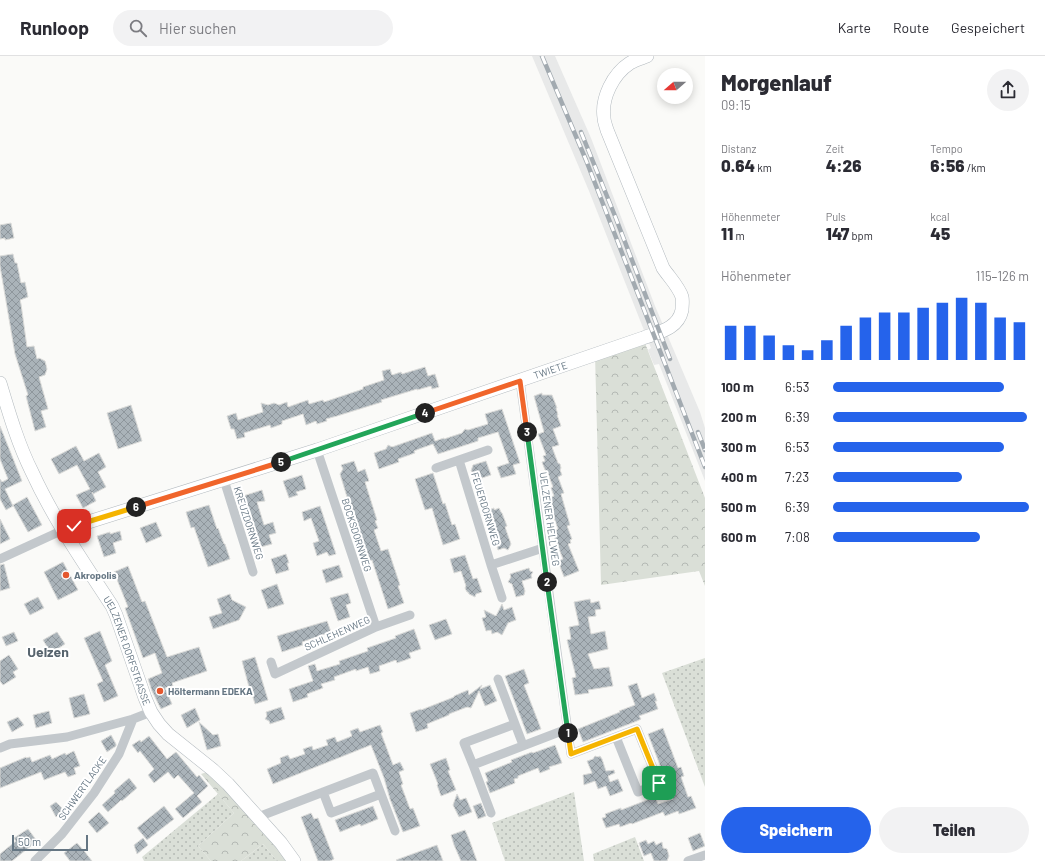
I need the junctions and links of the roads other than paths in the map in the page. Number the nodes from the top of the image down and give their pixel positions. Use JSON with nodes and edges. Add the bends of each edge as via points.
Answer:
{"nodes":[{"id":1,"x":647,"y":56,"type":"edge"},
{"id":2,"x":520,"y":381,"type":"junction"},
{"id":3,"x":0,"y":383,"type":"edge"},
{"id":4,"x":317,"y":450,"type":"junction"},
{"id":5,"x":488,"y":450,"type":"dead end"},
{"id":6,"x":459,"y":460,"type":"junction"},
{"id":7,"x":436,"y":468,"type":"dead end"},
{"id":8,"x":224,"y":480,"type":"junction"},
{"id":9,"x":63,"y":530,"type":"junction"},
{"id":10,"x":543,"y":548,"type":"junction"},
{"id":11,"x":0,"y":559,"type":"edge"},
{"id":12,"x":491,"y":565,"type":"junction"},
{"id":13,"x":253,"y":572,"type":"dead end"},
{"id":14,"x":502,"y":598,"type":"dead end"},
{"id":15,"x":410,"y":616,"type":"dead end"},
{"id":16,"x":376,"y":627,"type":"junction"},
{"id":17,"x":271,"y":662,"type":"dead end"},
{"id":18,"x":498,"y":679,"type":"dead end"},
{"id":19,"x":151,"y":712,"type":"junction"},
{"id":20,"x":133,"y":719,"type":"junction"},
{"id":21,"x":515,"y":724,"type":"junction"},
{"id":22,"x":567,"y":729,"type":"junction"},
{"id":23,"x":616,"y":737,"type":"junction"},
{"id":24,"x":523,"y":745,"type":"junction"},
{"id":25,"x":0,"y":748,"type":"edge"},
{"id":26,"x":472,"y":764,"type":"junction"},
{"id":27,"x":323,"y":792,"type":"junction"},
{"id":28,"x":381,"y":794,"type":"junction"},
{"id":29,"x":491,"y":812,"type":"dead end"},
{"id":30,"x":258,"y":817,"type":"junction"},
{"id":31,"x":395,"y":831,"type":"dead end"},
{"id":32,"x":705,"y":855,"type":"edge"},
{"id":33,"x":35,"y":861,"type":"edge"},
{"id":34,"x":294,"y":861,"type":"edge"},
{"id":35,"x":689,"y":861,"type":"edge"}],
"edges":[{"from":1,"to":2,"type":"street","name":"TWIETE","via":[[630,63],[615,78],[606,93],[603,117],[663,268],[682,297],[678,320],[667,329]]},
{"from":2,"to":4,"type":"street","name":"TWIETE"},
{"from":2,"to":10,"type":"street","name":"UELZENER HELLWEG"},
{"from":3,"to":9,"type":"street","name":"UELZENER DORFSTRASSE","via":[[31,471]]},
{"from":4,"to":8,"type":"street","name":"TWIETE"},
{"from":4,"to":16,"type":"street","name":"BOCKSDORNWEG"},
{"from":5,"to":6,"type":"street"},
{"from":6,"to":7,"type":"street"},
{"from":6,"to":12,"type":"street","name":"FEUERDORNWEG"},
{"from":8,"to":9,"type":"street","name":"TWIETE"},
{"from":8,"to":13,"type":"street","name":"KREUZDORNWEG"},
{"from":9,"to":11,"type":"street"},
{"from":9,"to":19,"type":"street","name":"UELZENER DORFSTRASSE","via":[[112,606]]},
{"from":10,"to":12,"type":"street"},
{"from":10,"to":22,"type":"street","name":"UELZENER HELLWEG"},
{"from":12,"to":14,"type":"street","name":"FEUERDORNWEG"},
{"from":15,"to":16,"type":"street","name":"SCHLEHENWEG"},
{"from":16,"to":17,"type":"street","name":"SCHLEHENWEG","via":[[276,678]]},
{"from":18,"to":21,"type":"street"},
{"from":19,"to":20,"type":"street"},
{"from":19,"to":30,"type":"street","name":"UELZENER DORFSTRASSE","via":[[168,734],[213,770]]},
{"from":20,"to":25,"type":"street","via":[[67,737],[10,744]]},
{"from":20,"to":33,"type":"street","name":"SCHWERTLACKE","via":[[119,754],[94,793],[62,834]]},
{"from":21,"to":24,"type":"street"},
{"from":21,"to":26,"type":"street","via":[[464,743]]},
{"from":22,"to":23,"type":"street","name":"UELZENER HELLWEG","via":[[571,754]]},
{"from":22,"to":24,"type":"street"},
{"from":23,"to":23,"type":"street","via":[[638,792],[659,783],[637,729]]},
{"from":24,"to":26,"type":"street"},
{"from":26,"to":29,"type":"street"},
{"from":27,"to":28,"type":"street","via":[[373,773]]},
{"from":27,"to":28,"type":"street","via":[[331,813]]},
{"from":27,"to":30,"type":"street"},
{"from":28,"to":31,"type":"street"},
{"from":30,"to":34,"type":"street","name":"UELZENER DORFSTRASSE"},
{"from":32,"to":35,"type":"street"}]}
